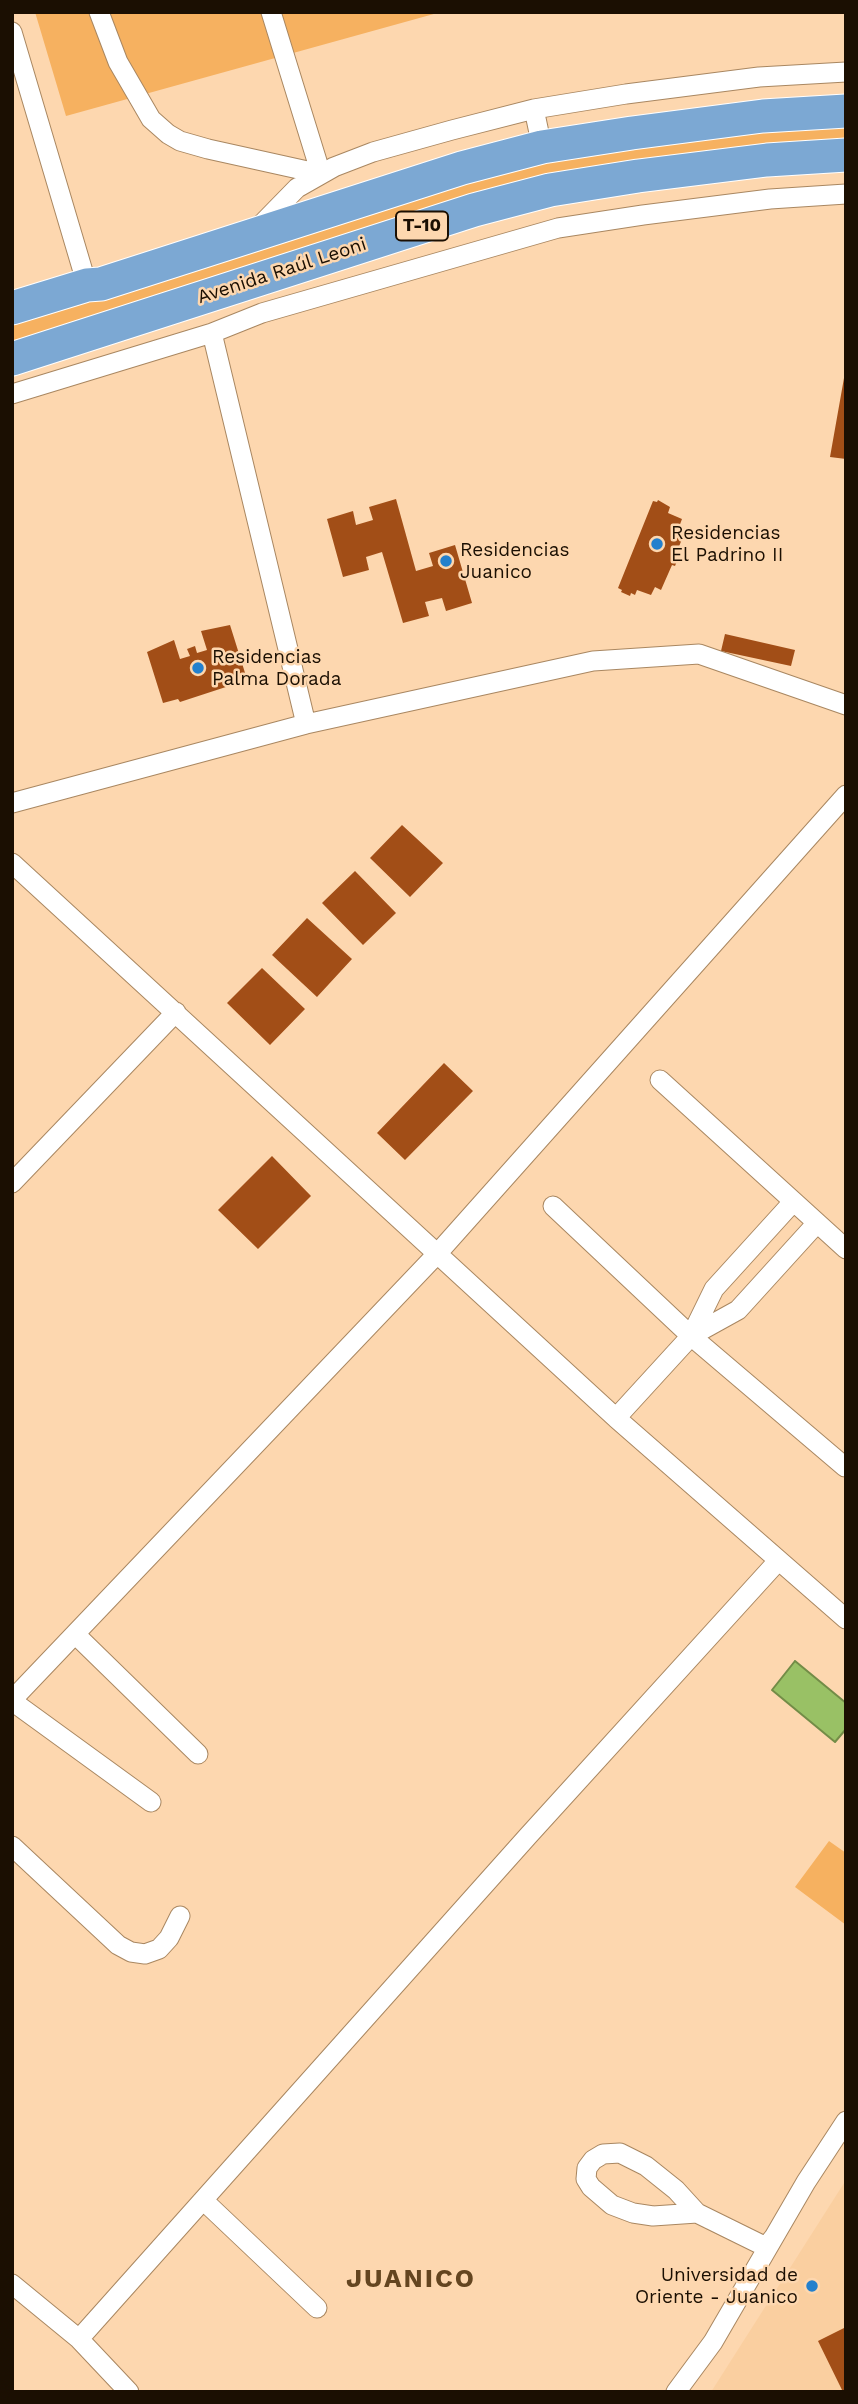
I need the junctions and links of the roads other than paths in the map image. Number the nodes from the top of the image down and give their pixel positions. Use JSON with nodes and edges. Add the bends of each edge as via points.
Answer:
{"nodes":[{"id":1,"x":99,"y":12,"type":"edge"},
{"id":2,"x":271,"y":12,"type":"edge"},
{"id":3,"x":12,"y":32,"type":"edge"},
{"id":4,"x":846,"y":72,"type":"edge"},
{"id":5,"x":534,"y":109,"type":"junction"},
{"id":6,"x":846,"y":111,"type":"edge"},
{"id":7,"x":542,"y":148,"type":"junction"},
{"id":8,"x":846,"y":155,"type":"edge"},
{"id":9,"x":321,"y":174,"type":"junction"},
{"id":10,"x":846,"y":194,"type":"edge"},
{"id":11,"x":250,"y":236,"type":"junction"},
{"id":12,"x":87,"y":285,"type":"junction"},
{"id":13,"x":12,"y":308,"type":"edge"},
{"id":14,"x":212,"y":332,"type":"junction"},
{"id":15,"x":12,"y":359,"type":"edge"},
{"id":16,"x":12,"y":394,"type":"edge"},
{"id":17,"x":846,"y":705,"type":"edge"},
{"id":18,"x":306,"y":724,"type":"junction"},
{"id":19,"x":844,"y":800,"type":"edge"},
{"id":20,"x":12,"y":803,"type":"edge"},
{"id":21,"x":12,"y":863,"type":"edge"},
{"id":22,"x":176,"y":1012,"type":"junction"},
{"id":23,"x":660,"y":1080,"type":"dead end"},
{"id":24,"x":12,"y":1183,"type":"edge"},
{"id":25,"x":793,"y":1202,"type":"junction"},
{"id":26,"x":553,"y":1206,"type":"dead end"},
{"id":27,"x":817,"y":1223,"type":"junction"},
{"id":28,"x":846,"y":1249,"type":"edge"},
{"id":29,"x":437,"y":1254,"type":"junction"},
{"id":30,"x":691,"y":1336,"type":"junction"},
{"id":31,"x":616,"y":1418,"type":"junction"},
{"id":32,"x":845,"y":1468,"type":"edge"},
{"id":33,"x":778,"y":1562,"type":"junction"},
{"id":34,"x":846,"y":1619,"type":"edge"},
{"id":35,"x":75,"y":1634,"type":"junction"},
{"id":36,"x":12,"y":1701,"type":"edge"},
{"id":37,"x":198,"y":1754,"type":"dead end"},
{"id":38,"x":151,"y":1802,"type":"dead end"},
{"id":39,"x":12,"y":1846,"type":"edge"},
{"id":40,"x":180,"y":1916,"type":"dead end"},
{"id":41,"x":846,"y":2121,"type":"edge"},
{"id":42,"x":203,"y":2200,"type":"junction"},
{"id":43,"x":697,"y":2213,"type":"junction"},
{"id":44,"x":774,"y":2237,"type":"junction"},
{"id":45,"x":12,"y":2284,"type":"edge"},
{"id":46,"x":317,"y":2308,"type":"dead end"},
{"id":47,"x":79,"y":2339,"type":"junction"},
{"id":48,"x":129,"y":2392,"type":"edge"},
{"id":49,"x":676,"y":2392,"type":"edge"}],
"edges":[{"from":1,"to":9,"type":"street","via":[[118,62],[151,118],[168,134],[208,149]]},
{"from":2,"to":9,"type":"street"},
{"from":3,"to":12,"type":"street"},
{"from":4,"to":5,"type":"street","via":[[759,77]]},
{"from":5,"to":7,"type":"street"},
{"from":5,"to":9,"type":"street","via":[[373,152]]},
{"from":6,"to":7,"type":"highway","number":"T-10","via":[[763,116]]},
{"from":7,"to":11,"type":"highway","number":"T-10","via":[[462,168]]},
{"from":8,"to":15,"type":"highway","name":"Avenida Raúl Leoni","number":"T-10","via":[[767,160],[550,190],[474,210]]},
{"from":9,"to":11,"type":"street","via":[[297,188]]},
{"from":10,"to":14,"type":"street","name":"Avenida Raúl Leoni","via":[[770,199],[558,228],[262,313]]},
{"from":11,"to":12,"type":"highway","number":"T-10"},
{"from":12,"to":13,"type":"highway","number":"T-10"},
{"from":14,"to":16,"type":"street","name":"Avenida Raúl Leoni"},
{"from":14,"to":18,"type":"street"},
{"from":17,"to":18,"type":"street","via":[[699,654],[593,661]]},
{"from":18,"to":20,"type":"street"},
{"from":19,"to":29,"type":"street"},
{"from":21,"to":22,"type":"street"},
{"from":22,"to":24,"type":"street"},
{"from":22,"to":29,"type":"street"},
{"from":23,"to":25,"type":"street"},
{"from":25,"to":27,"type":"street"},
{"from":25,"to":30,"type":"street","via":[[715,1289]]},
{"from":26,"to":30,"type":"street"},
{"from":27,"to":28,"type":"street"},
{"from":27,"to":30,"type":"street","via":[[738,1310]]},
{"from":29,"to":31,"type":"street"},
{"from":29,"to":35,"type":"street"},
{"from":30,"to":31,"type":"street"},
{"from":30,"to":32,"type":"street"},
{"from":31,"to":33,"type":"street"},
{"from":33,"to":34,"type":"street"},
{"from":33,"to":42,"type":"street"},
{"from":35,"to":36,"type":"street"},
{"from":35,"to":37,"type":"street"},
{"from":36,"to":38,"type":"street"},
{"from":39,"to":40,"type":"street","via":[[131,1952],[159,1949]]},
{"from":41,"to":44,"type":"street"},
{"from":42,"to":46,"type":"street"},
{"from":42,"to":47,"type":"street"},
{"from":43,"to":43,"type":"street","via":[[656,2174],[620,2153],[603,2154],[587,2168],[591,2187],[612,2205],[653,2216]]},
{"from":43,"to":44,"type":"street","via":[[766,2247]]},
{"from":44,"to":49,"type":"street","via":[[713,2343]]},
{"from":45,"to":47,"type":"street"},
{"from":47,"to":48,"type":"street"}]}
